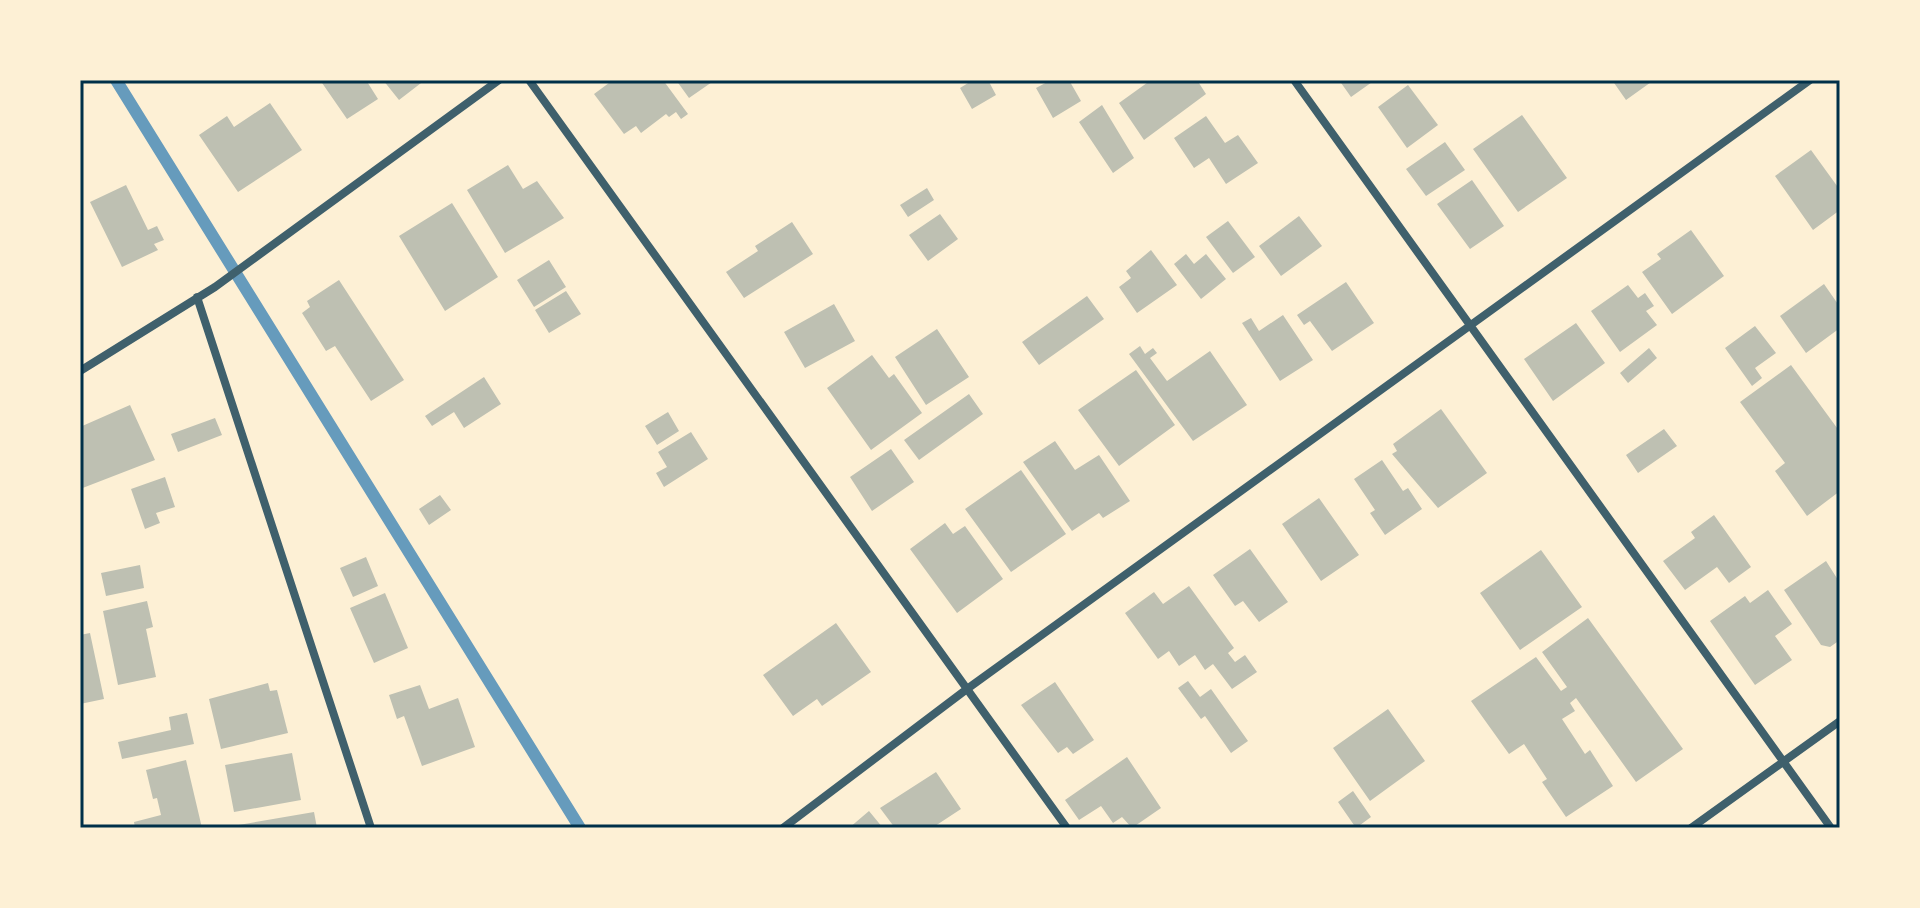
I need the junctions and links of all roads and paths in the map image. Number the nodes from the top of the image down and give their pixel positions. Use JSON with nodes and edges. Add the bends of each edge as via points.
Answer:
{"nodes":[{"id":1,"x":499,"y":80,"type":"edge"},
{"id":2,"x":529,"y":80,"type":"edge"},
{"id":3,"x":1294,"y":80,"type":"edge"},
{"id":4,"x":1810,"y":80,"type":"edge"},
{"id":5,"x":197,"y":297,"type":"junction"},
{"id":6,"x":1470,"y":325,"type":"junction"},
{"id":7,"x":80,"y":371,"type":"edge"},
{"id":8,"x":967,"y":689,"type":"junction"},
{"id":9,"x":1840,"y":721,"type":"edge"},
{"id":10,"x":1783,"y":761,"type":"junction"},
{"id":11,"x":371,"y":828,"type":"edge"},
{"id":12,"x":783,"y":828,"type":"edge"},
{"id":13,"x":1067,"y":828,"type":"edge"},
{"id":14,"x":1691,"y":828,"type":"edge"},
{"id":15,"x":1831,"y":828,"type":"edge"}],
"edges":[{"from":1,"to":5,"type":"street"},
{"from":2,"to":8,"type":"street"},
{"from":3,"to":6,"type":"street"},
{"from":4,"to":6,"type":"street"},
{"from":5,"to":7,"type":"street"},
{"from":5,"to":11,"type":"street"},
{"from":6,"to":8,"type":"street"},
{"from":6,"to":10,"type":"street"},
{"from":8,"to":12,"type":"street"},
{"from":8,"to":13,"type":"street"},
{"from":9,"to":10,"type":"street"},
{"from":10,"to":14,"type":"street"},
{"from":10,"to":15,"type":"street"}]}
